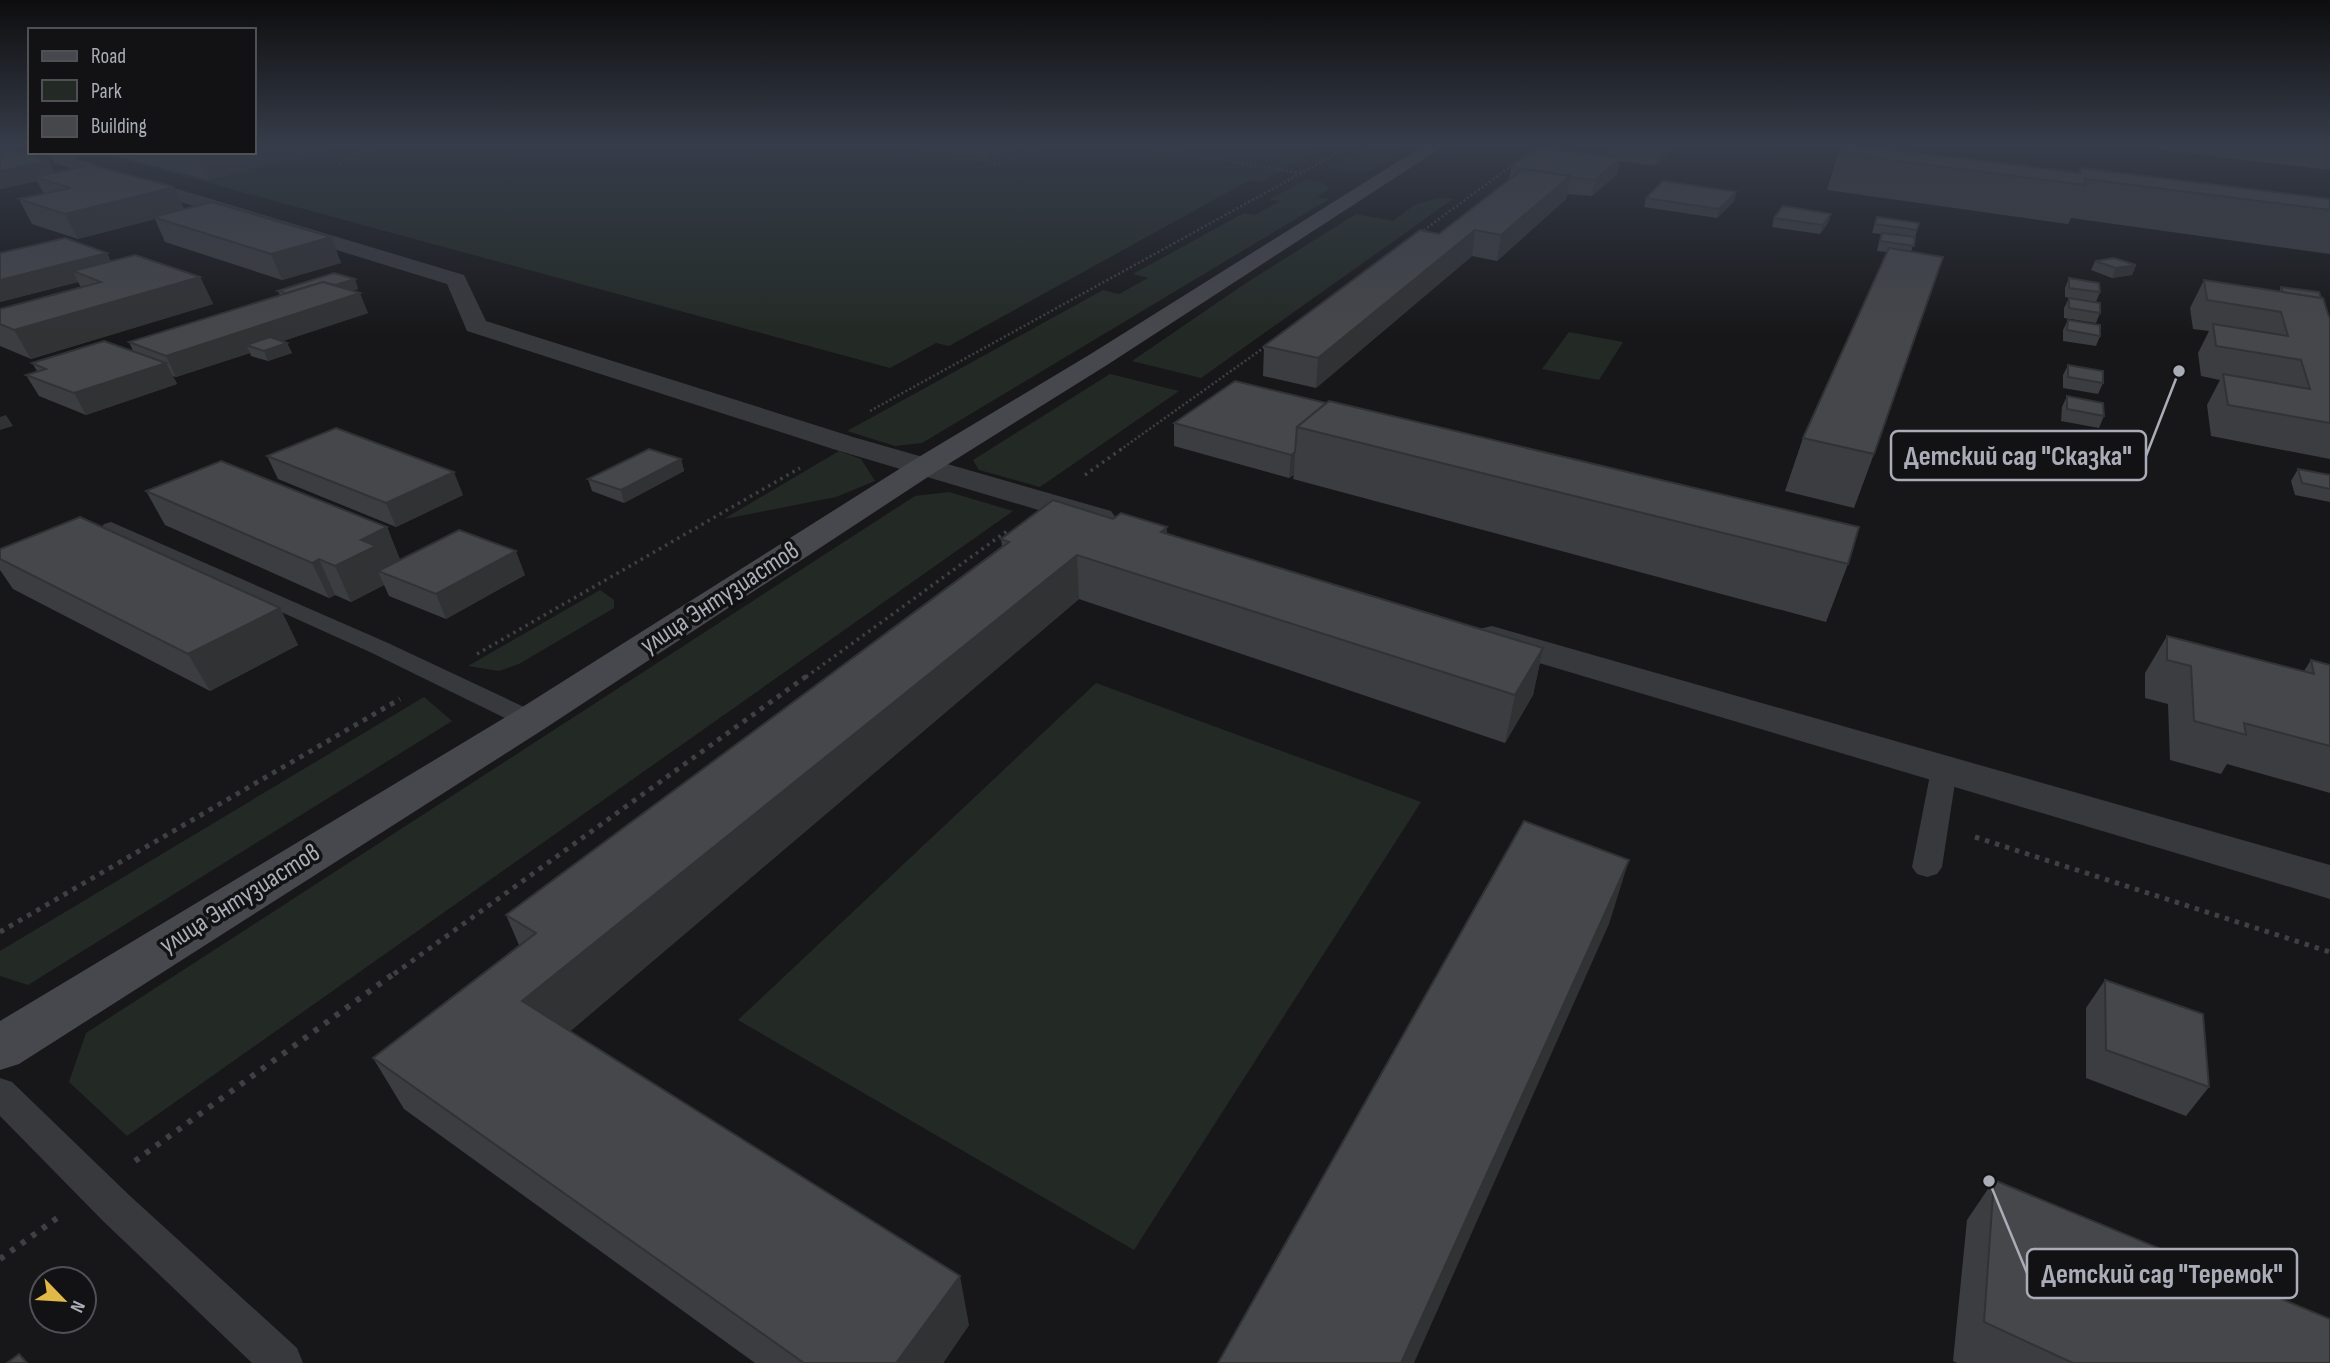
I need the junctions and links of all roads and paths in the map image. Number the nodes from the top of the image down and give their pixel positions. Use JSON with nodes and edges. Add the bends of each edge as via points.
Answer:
{"nodes":[{"id":1,"x":218,"y":208,"type":"edge"},
{"id":2,"x":1239,"y":208,"type":"edge"},
{"id":3,"x":1340,"y":208,"type":"edge"},
{"id":4,"x":1454,"y":208,"type":"edge"},
{"id":5,"x":1418,"y":234,"type":"edge"},
{"id":6,"x":1276,"y":339,"type":"edge"},
{"id":7,"x":823,"y":437,"type":"junction"},
{"id":8,"x":923,"y":467,"type":"junction"},
{"id":9,"x":1047,"y":502,"type":"junction"},
{"id":10,"x":1127,"y":526,"type":"edge"},
{"id":11,"x":111,"y":528,"type":"edge"},
{"id":12,"x":1461,"y":627,"type":"edge"},
{"id":13,"x":530,"y":720,"type":"junction"},
{"id":14,"x":1944,"y":771,"type":"junction"},
{"id":15,"x":1933,"y":823,"type":"junction"},
{"id":16,"x":1927,"y":867,"type":"dead end"},
{"id":17,"x":2330,"y":882,"type":"edge"},
{"id":18,"x":2330,"y":952,"type":"edge"},
{"id":19,"x":0,"y":1048,"type":"edge"},
{"id":20,"x":0,"y":1093,"type":"edge"},
{"id":21,"x":97,"y":1189,"type":"junction"},
{"id":22,"x":0,"y":1259,"type":"edge"},
{"id":23,"x":282,"y":1363,"type":"edge"}],
"edges":[{"from":1,"to":7,"type":"street","via":[[456,281],[476,326]]},
{"from":2,"to":7,"type":"path"},
{"from":3,"to":8,"type":"street","name":"улица Энтузиастов"},
{"from":4,"to":5,"type":"path"},
{"from":6,"to":9,"type":"path"},
{"from":7,"to":8,"type":"street"},
{"from":8,"to":9,"type":"street"},
{"from":8,"to":13,"type":"street","name":"улица Энтузиастов"},
{"from":9,"to":10,"type":"street"},
{"from":9,"to":21,"type":"path"},
{"from":11,"to":13,"type":"lane"},
{"from":12,"to":14,"type":"street"},
{"from":13,"to":19,"type":"street","name":"улица Энтузиастов"},
{"from":14,"to":15,"type":"lane"},
{"from":14,"to":17,"type":"street"},
{"from":15,"to":16,"type":"lane"},
{"from":15,"to":18,"type":"path"},
{"from":20,"to":21,"type":"lane"},
{"from":21,"to":22,"type":"path"},
{"from":21,"to":23,"type":"lane"}]}
